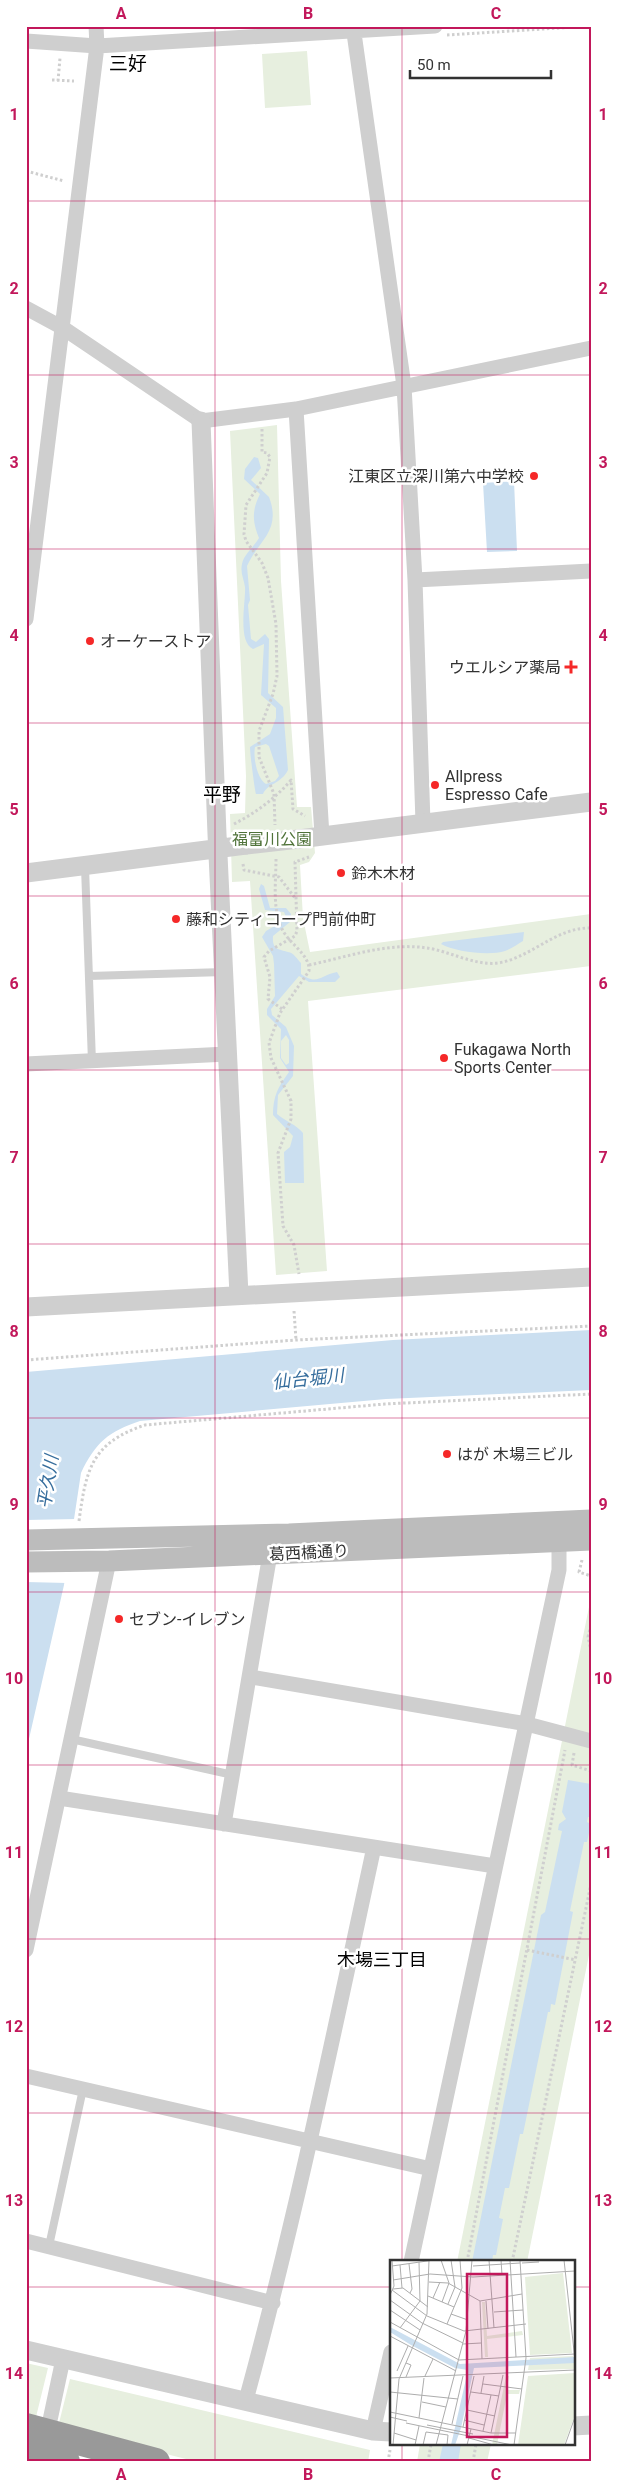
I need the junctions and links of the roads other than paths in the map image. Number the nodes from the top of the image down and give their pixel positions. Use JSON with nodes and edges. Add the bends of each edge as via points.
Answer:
{"nodes":[{"id":1,"x":96,"y":26,"type":"edge"},
{"id":2,"x":353,"y":29,"type":"edge"},
{"id":3,"x":440,"y":30,"type":"edge"},
{"id":4,"x":26,"y":42,"type":"edge"},
{"id":5,"x":97,"y":46,"type":"junction"},
{"id":6,"x":26,"y":308,"type":"edge"},
{"id":7,"x":63,"y":328,"type":"junction"},
{"id":8,"x":591,"y":348,"type":"edge"},
{"id":9,"x":404,"y":386,"type":"junction"},
{"id":10,"x":296,"y":409,"type":"junction"},
{"id":11,"x":201,"y":421,"type":"junction"},
{"id":12,"x":591,"y":571,"type":"edge"},
{"id":13,"x":415,"y":580,"type":"junction"},
{"id":14,"x":26,"y":618,"type":"edge"},
{"id":15,"x":591,"y":802,"type":"edge"},
{"id":16,"x":423,"y":824,"type":"junction"},
{"id":17,"x":311,"y":842,"type":"junction"},
{"id":18,"x":218,"y":849,"type":"junction"},
{"id":19,"x":85,"y":867,"type":"junction"},
{"id":20,"x":26,"y":873,"type":"edge"},
{"id":21,"x":224,"y":972,"type":"junction"},
{"id":22,"x":89,"y":976,"type":"junction"},
{"id":23,"x":227,"y":1054,"type":"junction"},
{"id":24,"x":92,"y":1062,"type":"junction"},
{"id":25,"x":26,"y":1064,"type":"edge"},
{"id":26,"x":591,"y":1277,"type":"edge"},
{"id":27,"x":239,"y":1295,"type":"junction"},
{"id":28,"x":26,"y":1307,"type":"edge"},
{"id":29,"x":591,"y":1520,"type":"edge"},
{"id":30,"x":26,"y":1540,"type":"edge"},
{"id":31,"x":559,"y":1541,"type":"junction"},
{"id":32,"x":586,"y":1549,"type":"edge"},
{"id":33,"x":270,"y":1554,"type":"junction"},
{"id":34,"x":109,"y":1561,"type":"junction"},
{"id":35,"x":26,"y":1562,"type":"edge"},
{"id":36,"x":251,"y":1677,"type":"junction"},
{"id":37,"x":526,"y":1724,"type":"junction"},
{"id":38,"x":579,"y":1738,"type":"edge"},
{"id":39,"x":71,"y":1739,"type":"junction"},
{"id":40,"x":233,"y":1775,"type":"junction"},
{"id":41,"x":59,"y":1798,"type":"junction"},
{"id":42,"x":224,"y":1824,"type":"junction"},
{"id":43,"x":374,"y":1846,"type":"junction"},
{"id":44,"x":495,"y":1866,"type":"junction"},
{"id":45,"x":26,"y":1950,"type":"edge"},
{"id":46,"x":26,"y":2076,"type":"edge"},
{"id":47,"x":83,"y":2089,"type":"junction"},
{"id":48,"x":310,"y":2142,"type":"junction"},
{"id":49,"x":431,"y":2169,"type":"junction"},
{"id":50,"x":26,"y":2240,"type":"edge"},
{"id":51,"x":49,"y":2246,"type":"junction"},
{"id":52,"x":411,"y":2260,"type":"edge"},
{"id":53,"x":273,"y":2303,"type":"junction"},
{"id":54,"x":26,"y":2350,"type":"edge"},
{"id":55,"x":63,"y":2359,"type":"junction"},
{"id":56,"x":390,"y":2361,"type":"edge"},
{"id":57,"x":246,"y":2400,"type":"junction"},
{"id":58,"x":591,"y":2425,"type":"edge"},
{"id":59,"x":574,"y":2426,"type":"edge"},
{"id":60,"x":26,"y":2427,"type":"edge"},
{"id":61,"x":382,"y":2432,"type":"edge"},
{"id":62,"x":26,"y":2445,"type":"edge"},
{"id":63,"x":26,"y":2453,"type":"edge"},
{"id":64,"x":41,"y":2462,"type":"edge"},
{"id":65,"x":66,"y":2462,"type":"edge"},
{"id":66,"x":95,"y":2462,"type":"edge"},
{"id":67,"x":156,"y":2462,"type":"edge"}],
"edges":[{"from":1,"to":5,"type":"street"},
{"from":2,"to":3,"type":"street"},
{"from":2,"to":5,"type":"street"},
{"from":2,"to":9,"type":"street"},
{"from":4,"to":5,"type":"street"},
{"from":5,"to":7,"type":"street"},
{"from":6,"to":7,"type":"street"},
{"from":7,"to":11,"type":"street"},
{"from":7,"to":14,"type":"street"},
{"from":8,"to":9,"type":"street"},
{"from":9,"to":10,"type":"street"},
{"from":9,"to":13,"type":"street"},
{"from":10,"to":11,"type":"street"},
{"from":10,"to":17,"type":"street"},
{"from":11,"to":18,"type":"street"},
{"from":12,"to":13,"type":"street"},
{"from":13,"to":16,"type":"street"},
{"from":15,"to":16,"type":"street"},
{"from":16,"to":17,"type":"street"},
{"from":17,"to":18,"type":"street","bridge":true,"via":[[240,839]]},
{"from":18,"to":19,"type":"street"},
{"from":18,"to":21,"type":"street"},
{"from":19,"to":20,"type":"street"},
{"from":19,"to":22,"type":"lane"},
{"from":21,"to":22,"type":"lane"},
{"from":21,"to":23,"type":"street"},
{"from":22,"to":24,"type":"lane"},
{"from":23,"to":24,"type":"street"},
{"from":23,"to":27,"type":"street"},
{"from":24,"to":25,"type":"street"},
{"from":26,"to":27,"type":"street"},
{"from":27,"to":28,"type":"street"},
{"from":29,"to":30,"type":"main road","name":"葛西橋通り","via":[[280,1534],[81,1531]]},
{"from":31,"to":32,"type":"main road","name":"葛西橋通り"},
{"from":31,"to":33,"type":"main road","name":"葛西橋通り"},
{"from":31,"to":37,"type":"street","via":[[559,1570]]},
{"from":33,"to":34,"type":"main road","name":"葛西橋通り"},
{"from":33,"to":36,"type":"street"},
{"from":34,"to":35,"type":"main road","name":"葛西橋通り"},
{"from":34,"to":39,"type":"street"},
{"from":36,"to":37,"type":"street"},
{"from":36,"to":40,"type":"street"},
{"from":37,"to":38,"type":"street"},
{"from":37,"to":44,"type":"street"},
{"from":39,"to":40,"type":"lane"},
{"from":39,"to":41,"type":"street"},
{"from":40,"to":42,"type":"street"},
{"from":41,"to":42,"type":"street"},
{"from":41,"to":45,"type":"street"},
{"from":42,"to":43,"type":"street"},
{"from":43,"to":44,"type":"street"},
{"from":43,"to":48,"type":"street"},
{"from":44,"to":49,"type":"street"},
{"from":46,"to":47,"type":"street"},
{"from":47,"to":48,"type":"street"},
{"from":47,"to":51,"type":"lane"},
{"from":48,"to":49,"type":"street"},
{"from":48,"to":53,"type":"street"},
{"from":49,"to":52,"type":"street"},
{"from":50,"to":51,"type":"street"},
{"from":51,"to":53,"type":"street"},
{"from":53,"to":57,"type":"street"},
{"from":54,"to":55,"type":"street"},
{"from":55,"to":57,"type":"street"},
{"from":55,"to":64,"type":"street"},
{"from":56,"to":61,"type":"street"},
{"from":57,"to":61,"type":"street"},
{"from":58,"to":59,"type":"street"},
{"from":60,"to":67,"type":"highway","bridge":true},
{"from":62,"to":66,"type":"highway"},
{"from":63,"to":65,"type":"highway","bridge":true}]}
